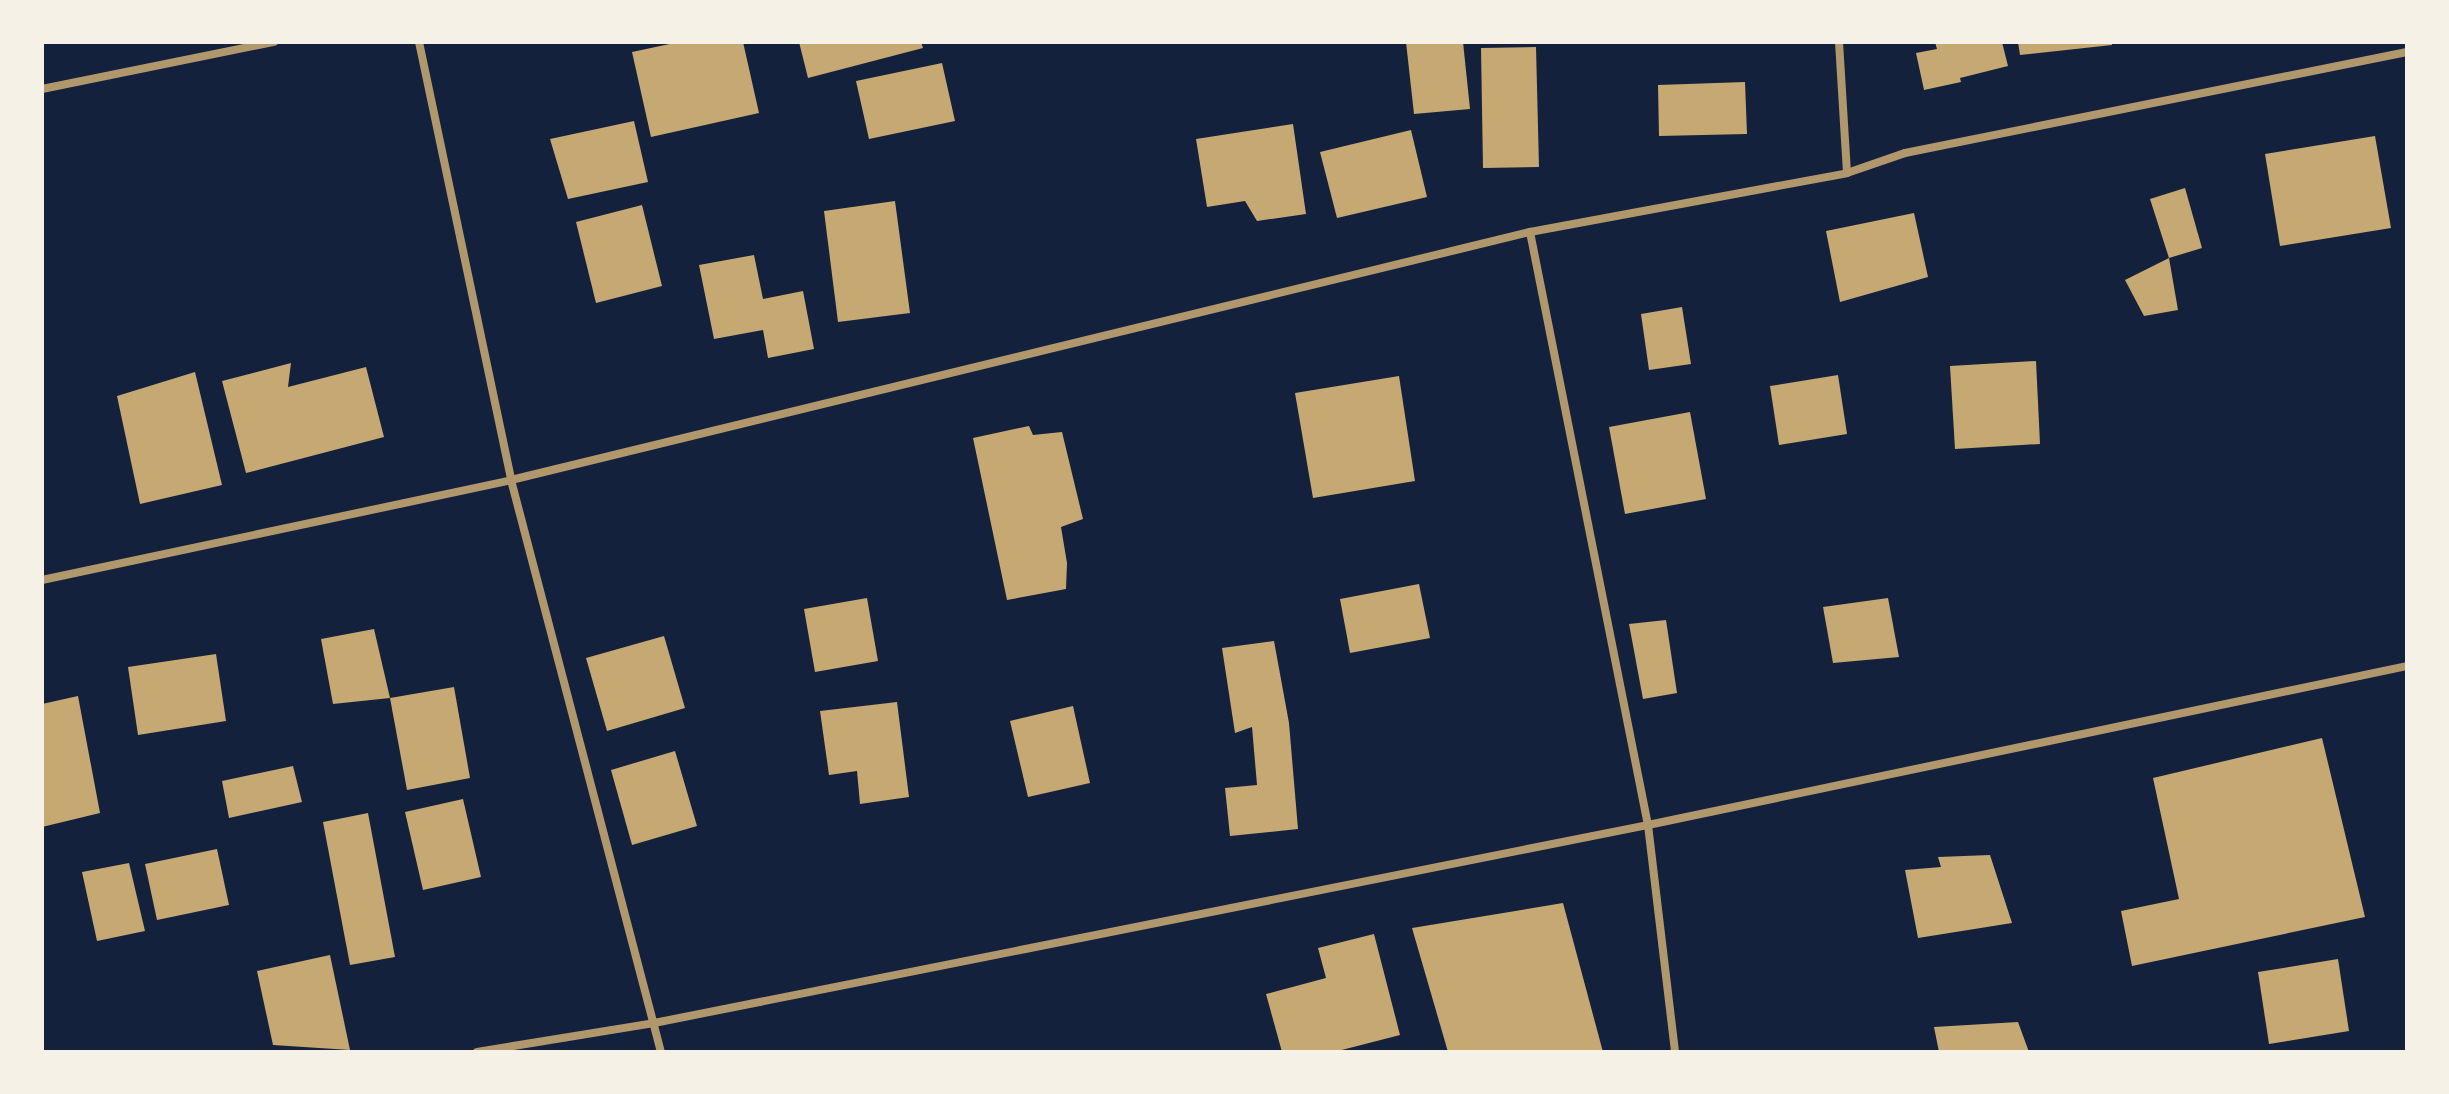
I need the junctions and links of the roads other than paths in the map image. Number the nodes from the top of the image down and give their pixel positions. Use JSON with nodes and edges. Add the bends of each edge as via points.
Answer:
{"nodes":[{"id":1,"x":274,"y":42,"type":"edge"},
{"id":2,"x":419,"y":42,"type":"edge"},
{"id":3,"x":1839,"y":42,"type":"edge"},
{"id":4,"x":2407,"y":52,"type":"edge"},
{"id":5,"x":42,"y":89,"type":"edge"},
{"id":6,"x":1847,"y":173,"type":"junction"},
{"id":7,"x":1530,"y":232,"type":"junction"},
{"id":8,"x":511,"y":480,"type":"junction"},
{"id":9,"x":42,"y":580,"type":"edge"},
{"id":10,"x":2407,"y":666,"type":"edge"},
{"id":11,"x":1648,"y":825,"type":"junction"},
{"id":12,"x":654,"y":1023,"type":"junction"},
{"id":13,"x":477,"y":1052,"type":"edge"},
{"id":14,"x":661,"y":1052,"type":"edge"},
{"id":15,"x":1675,"y":1052,"type":"edge"}],
"edges":[{"from":1,"to":5,"type":"street"},
{"from":2,"to":8,"type":"street"},
{"from":3,"to":6,"type":"street"},
{"from":4,"to":6,"type":"street","via":[[1905,153]]},
{"from":6,"to":7,"type":"street"},
{"from":7,"to":8,"type":"street"},
{"from":7,"to":11,"type":"street"},
{"from":8,"to":9,"type":"street"},
{"from":8,"to":12,"type":"street"},
{"from":10,"to":11,"type":"street"},
{"from":11,"to":12,"type":"street"},
{"from":11,"to":15,"type":"street"},
{"from":12,"to":13,"type":"street"},
{"from":12,"to":14,"type":"street"}]}
